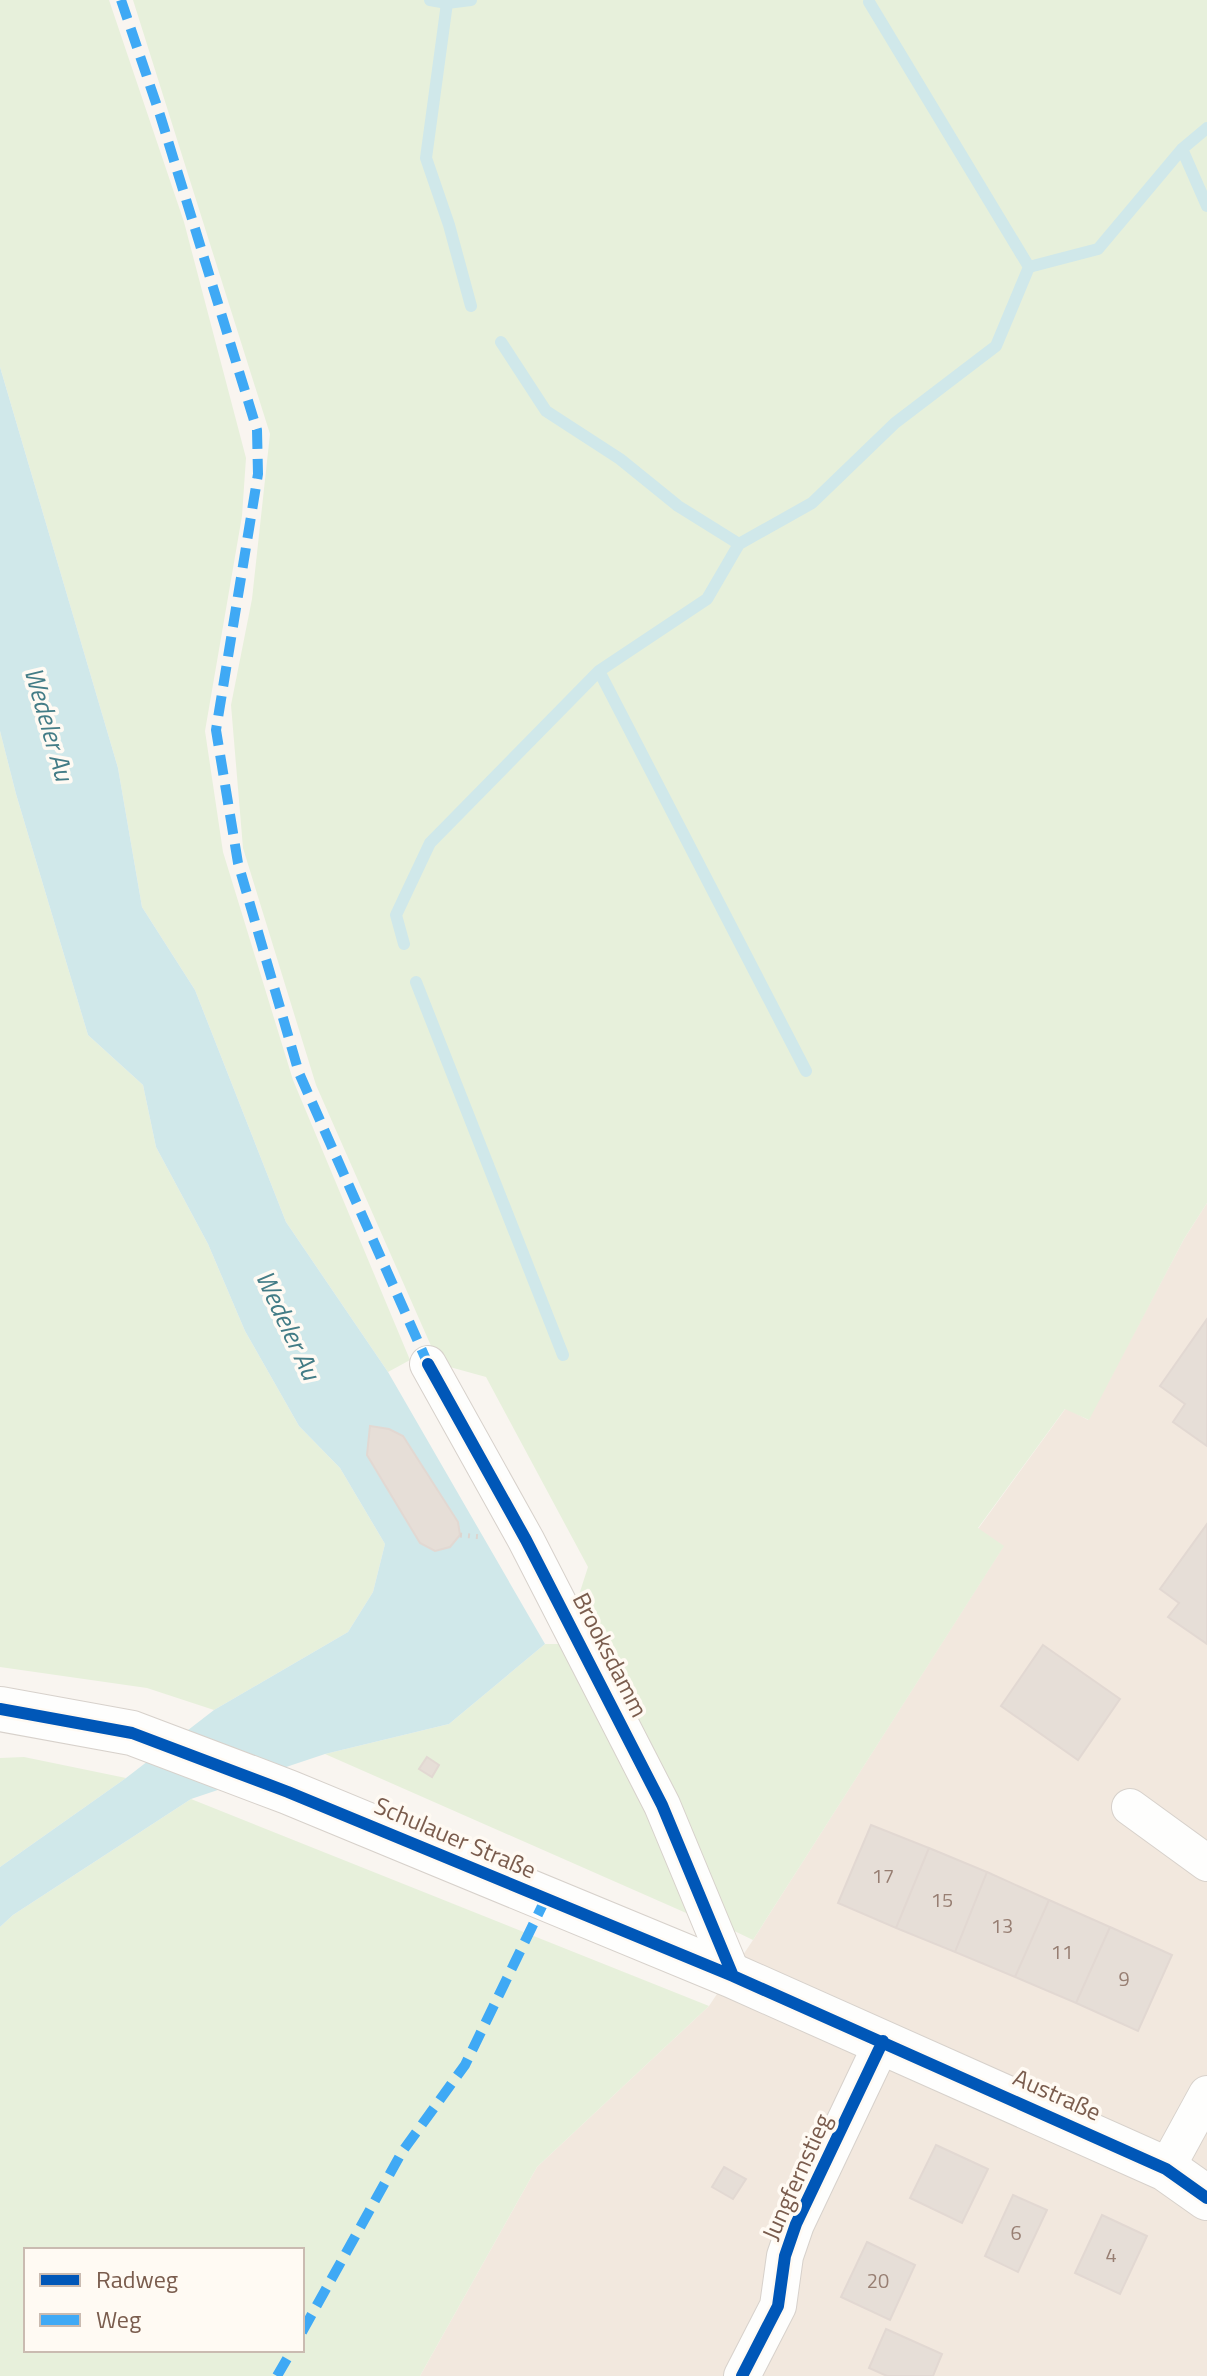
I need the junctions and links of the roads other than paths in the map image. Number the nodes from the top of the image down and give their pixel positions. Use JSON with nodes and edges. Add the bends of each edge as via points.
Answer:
{"nodes":[{"id":1,"x":428,"y":1364,"type":"dead end"},
{"id":2,"x":0,"y":1709,"type":"edge"},
{"id":3,"x":1130,"y":1807,"type":"dead end"},
{"id":4,"x":1207,"y":1863,"type":"edge"},
{"id":5,"x":733,"y":1976,"type":"junction"},
{"id":6,"x":883,"y":2041,"type":"junction"},
{"id":7,"x":1207,"y":2094,"type":"edge"},
{"id":8,"x":1166,"y":2169,"type":"junction"},
{"id":9,"x":1207,"y":2198,"type":"edge"},
{"id":10,"x":742,"y":2376,"type":"edge"}],
"edges":[{"from":1,"to":5,"type":"street","name":"Brooksdamm","via":[[526,1540],[662,1805]]},
{"from":2,"to":5,"type":"street","name":"Schulauer Straße","via":[[132,1733]]},
{"from":3,"to":4,"type":"street"},
{"from":5,"to":6,"type":"street","name":"Schulauer Straße"},
{"from":6,"to":8,"type":"street","name":"Austraße"},
{"from":6,"to":10,"type":"street","name":"Jungfernstieg","via":[[796,2224],[778,2306]]},
{"from":7,"to":8,"type":"street"},
{"from":8,"to":9,"type":"street","name":"Austraße"}]}
